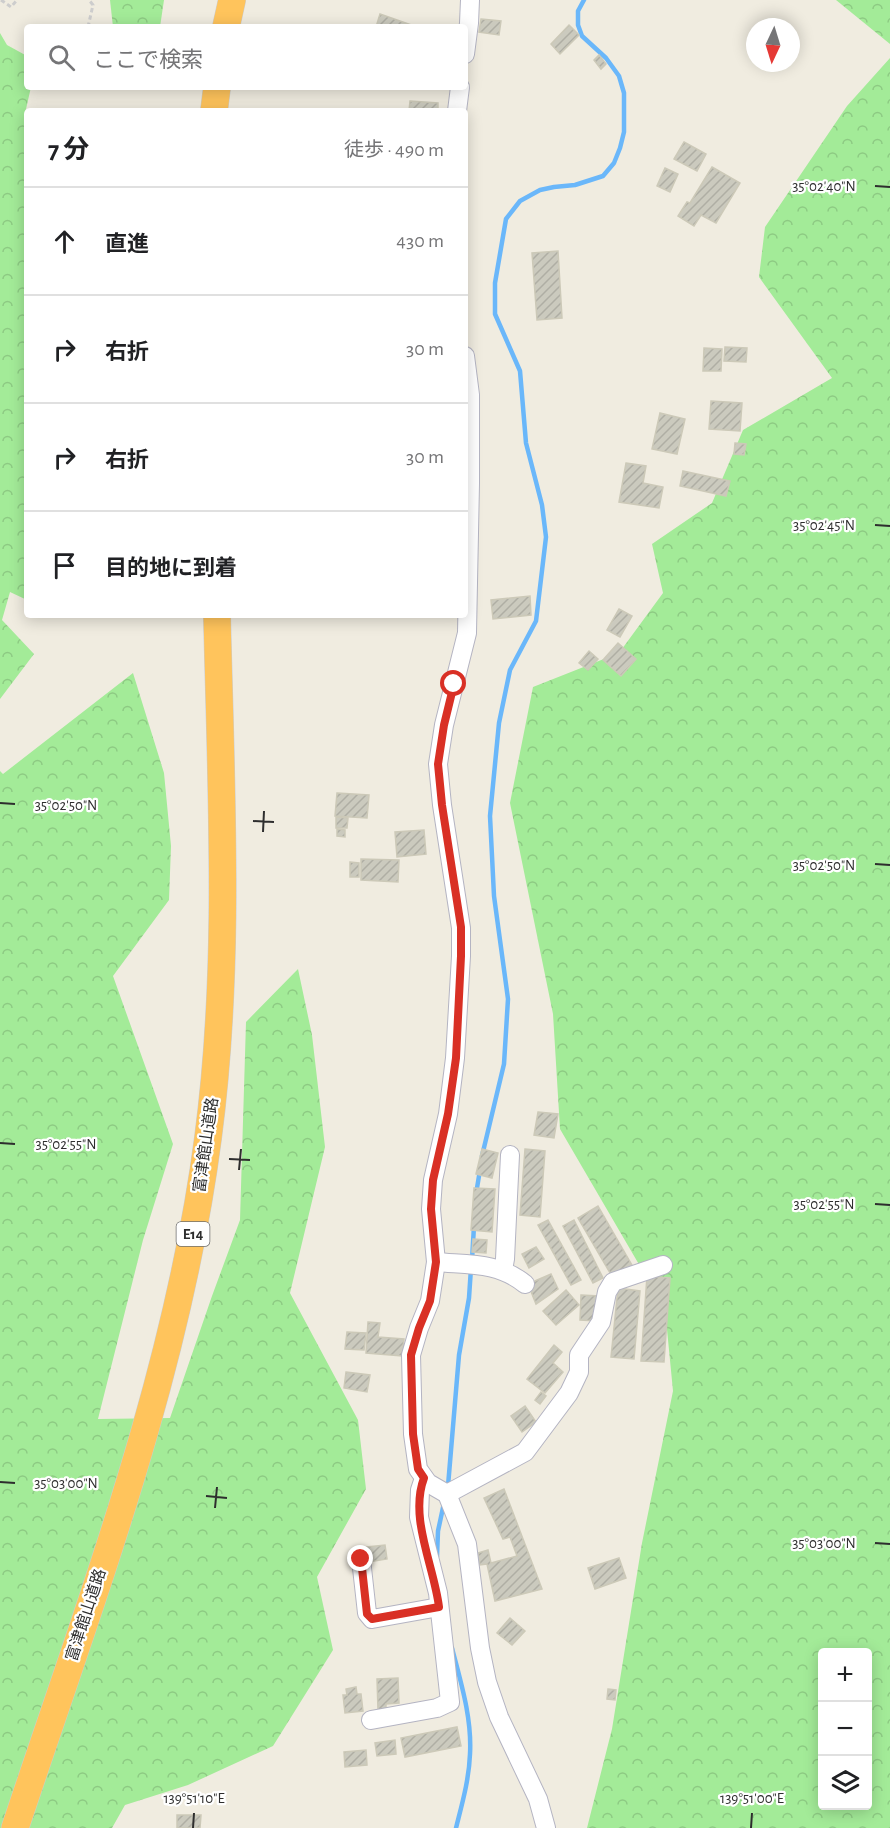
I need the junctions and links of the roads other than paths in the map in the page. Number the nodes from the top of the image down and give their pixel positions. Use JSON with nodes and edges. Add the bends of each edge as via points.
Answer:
{"nodes":[{"id":1,"x":232,"y":0,"type":"edge"},
{"id":2,"x":470,"y":0,"type":"edge"},
{"id":3,"x":227,"y":24,"type":"edge"},
{"id":4,"x":468,"y":31,"type":"edge"},
{"id":5,"x":217,"y":90,"type":"edge"},
{"id":6,"x":460,"y":90,"type":"edge"},
{"id":7,"x":214,"y":108,"type":"edge"},
{"id":8,"x":457,"y":108,"type":"edge"},
{"id":9,"x":468,"y":379,"type":"edge"},
{"id":10,"x":468,"y":583,"type":"edge"},
{"id":11,"x":217,"y":618,"type":"edge"},
{"id":12,"x":467,"y":618,"type":"edge"},
{"id":13,"x":510,"y":1155,"type":"dead end"},
{"id":14,"x":436,"y":1262,"type":"junction"},
{"id":15,"x":663,"y":1265,"type":"dead end"},
{"id":16,"x":503,"y":1270,"type":"junction"},
{"id":17,"x":525,"y":1284,"type":"dead end"},
{"id":18,"x":424,"y":1478,"type":"junction"},
{"id":19,"x":447,"y":1494,"type":"junction"},
{"id":20,"x":361,"y":1559,"type":"dead end"},
{"id":21,"x":439,"y":1607,"type":"junction"},
{"id":22,"x":371,"y":1720,"type":"dead end"},
{"id":23,"x":15,"y":1828,"type":"edge"},
{"id":24,"x":546,"y":1828,"type":"edge"}],
"edges":[{"from":1,"to":3,"type":"highway"},
{"from":2,"to":4,"type":"street"},
{"from":5,"to":7,"type":"highway"},
{"from":6,"to":8,"type":"street"},
{"from":9,"to":10,"type":"street"},
{"from":11,"to":23,"type":"highway","name":"富津館山道路","number":"E14","via":[[221,993],[213,1097],[197,1210],[172,1333],[124,1500]]},
{"from":12,"to":14,"type":"street","via":[[438,764],[461,927],[461,956],[456,1058],[433,1180],[431,1209]]},
{"from":13,"to":16,"type":"street"},
{"from":14,"to":16,"type":"street"},
{"from":14,"to":18,"type":"street","via":[[430,1301],[411,1355],[413,1434],[418,1469]]},
{"from":15,"to":19,"type":"street","via":[[613,1282],[601,1322],[579,1355],[579,1372],[569,1393],[525,1452]]},
{"from":16,"to":17,"type":"street"},
{"from":18,"to":19,"type":"street"},
{"from":18,"to":21,"type":"street","via":[[419,1517]]},
{"from":19,"to":24,"type":"street","via":[[466,1544],[487,1682],[538,1798]]},
{"from":20,"to":21,"type":"street","via":[[367,1614],[372,1619]]},
{"from":21,"to":22,"type":"street","via":[[450,1702]]}]}
